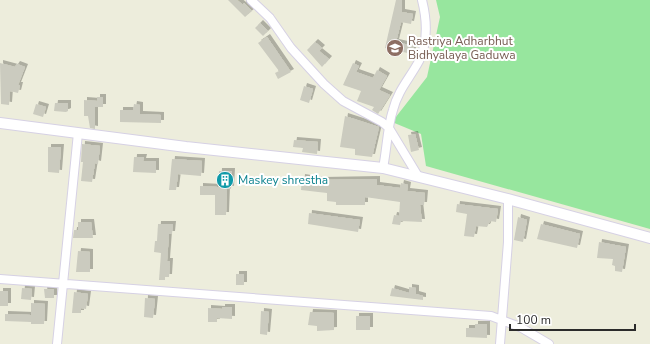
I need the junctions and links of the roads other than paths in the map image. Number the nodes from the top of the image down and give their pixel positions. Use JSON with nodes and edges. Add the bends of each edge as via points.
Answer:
{"nodes":[{"id":1,"x":251,"y":0,"type":"edge"},
{"id":2,"x":422,"y":0,"type":"edge"},
{"id":3,"x":0,"y":123,"type":"edge"},
{"id":4,"x":389,"y":128,"type":"junction"},
{"id":5,"x":78,"y":133,"type":"junction"},
{"id":6,"x":383,"y":168,"type":"junction"},
{"id":7,"x":418,"y":176,"type":"junction"},
{"id":8,"x":508,"y":199,"type":"junction"},
{"id":9,"x":650,"y":238,"type":"edge"},
{"id":10,"x":0,"y":279,"type":"edge"},
{"id":11,"x":64,"y":284,"type":"junction"},
{"id":12,"x":502,"y":319,"type":"junction"},
{"id":13,"x":57,"y":344,"type":"edge"},
{"id":14,"x":500,"y":344,"type":"edge"},
{"id":15,"x":549,"y":344,"type":"edge"}],
"edges":[{"from":1,"to":4,"type":"street","via":[[270,18],[291,48],[324,84],[343,101]]},
{"from":2,"to":4,"type":"street","via":[[426,23],[423,48],[418,62],[403,85]]},
{"from":3,"to":5,"type":"street"},
{"from":4,"to":6,"type":"street"},
{"from":4,"to":7,"type":"street"},
{"from":5,"to":6,"type":"street"},
{"from":5,"to":11,"type":"street"},
{"from":6,"to":7,"type":"street"},
{"from":7,"to":8,"type":"street"},
{"from":8,"to":9,"type":"street"},
{"from":8,"to":12,"type":"street","via":[[508,242]]},
{"from":10,"to":11,"type":"street"},
{"from":11,"to":12,"type":"street","via":[[491,316]]},
{"from":11,"to":13,"type":"street"},
{"from":12,"to":14,"type":"street"},
{"from":12,"to":15,"type":"street"}]}
